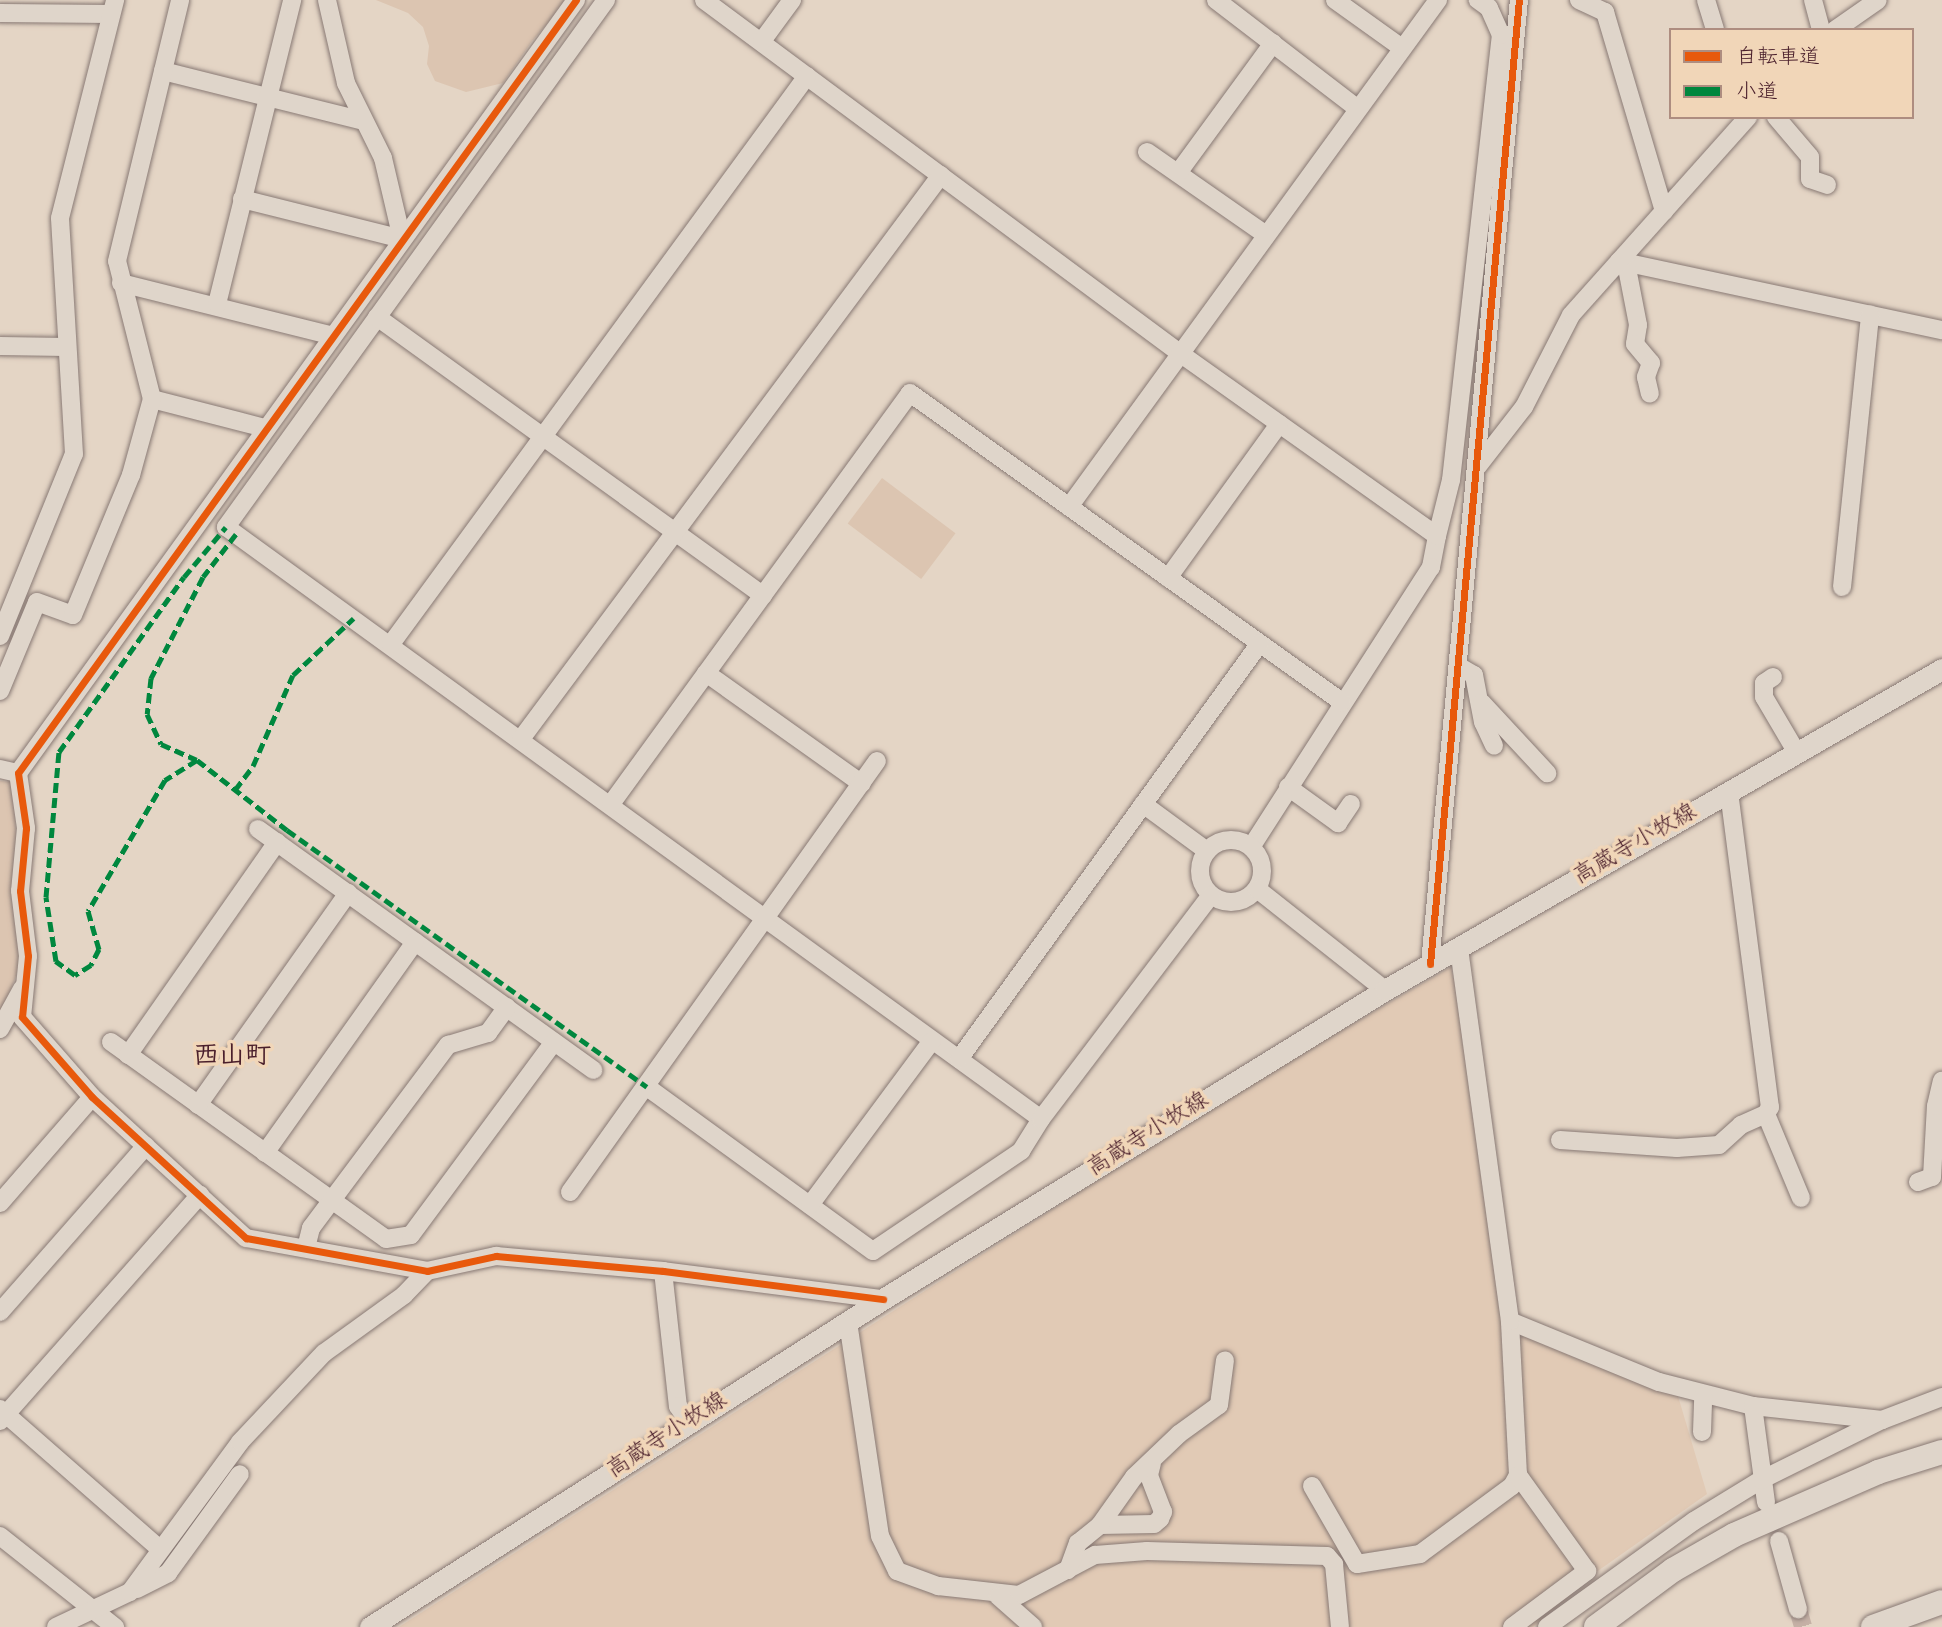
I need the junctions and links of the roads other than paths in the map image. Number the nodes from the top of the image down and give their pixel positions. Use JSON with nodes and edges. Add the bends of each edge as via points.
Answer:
{"nodes":[{"id":1,"x":180,"y":0,"type":"edge"},
{"id":2,"x":292,"y":0,"type":"edge"},
{"id":3,"x":327,"y":0,"type":"edge"},
{"id":4,"x":576,"y":0,"type":"edge"},
{"id":5,"x":606,"y":0,"type":"edge"},
{"id":6,"x":704,"y":0,"type":"edge"},
{"id":7,"x":792,"y":0,"type":"edge"},
{"id":8,"x":1335,"y":0,"type":"edge"},
{"id":9,"x":1438,"y":0,"type":"edge"},
{"id":10,"x":1478,"y":0,"type":"edge"},
{"id":11,"x":1519,"y":0,"type":"edge"},
{"id":12,"x":1579,"y":0,"type":"edge"},
{"id":13,"x":1706,"y":0,"type":"edge"},
{"id":14,"x":1813,"y":0,"type":"edge"},
{"id":15,"x":1878,"y":0,"type":"edge"},
{"id":16,"x":1224,"y":2,"type":"edge"},
{"id":17,"x":113,"y":7,"type":"edge"},
{"id":18,"x":0,"y":13,"type":"edge"},
{"id":19,"x":1714,"y":28,"type":"edge"},
{"id":20,"x":1820,"y":28,"type":"edge"},
{"id":21,"x":1838,"y":28,"type":"edge"},
{"id":22,"x":762,"y":41,"type":"junction"},
{"id":23,"x":1273,"y":43,"type":"junction"},
{"id":24,"x":1402,"y":48,"type":"junction"},
{"id":25,"x":163,"y":71,"type":"junction"},
{"id":26,"x":807,"y":76,"type":"junction"},
{"id":27,"x":266,"y":98,"type":"junction"},
{"id":28,"x":1357,"y":108,"type":"junction"},
{"id":29,"x":1744,"y":119,"type":"edge"},
{"id":30,"x":1778,"y":119,"type":"edge"},
{"id":31,"x":363,"y":121,"type":"junction"},
{"id":32,"x":1147,"y":152,"type":"dead end"},
{"id":33,"x":1178,"y":173,"type":"junction"},
{"id":34,"x":941,"y":175,"type":"junction"},
{"id":35,"x":1827,"y":185,"type":"dead end"},
{"id":36,"x":242,"y":199,"type":"junction"},
{"id":37,"x":1664,"y":211,"type":"junction"},
{"id":38,"x":1266,"y":235,"type":"junction"},
{"id":39,"x":402,"y":239,"type":"junction"},
{"id":40,"x":1622,"y":262,"type":"junction"},
{"id":41,"x":121,"y":283,"type":"junction"},
{"id":42,"x":218,"y":304,"type":"junction"},
{"id":43,"x":1870,"y":314,"type":"junction"},
{"id":44,"x":377,"y":317,"type":"junction"},
{"id":45,"x":1942,"y":330,"type":"edge"},
{"id":46,"x":330,"y":335,"type":"junction"},
{"id":47,"x":0,"y":346,"type":"edge"},
{"id":48,"x":66,"y":347,"type":"junction"},
{"id":49,"x":1181,"y":354,"type":"junction"},
{"id":50,"x":1650,"y":394,"type":"dead end"},
{"id":51,"x":152,"y":399,"type":"junction"},
{"id":52,"x":1279,"y":424,"type":"junction"},
{"id":53,"x":265,"y":428,"type":"junction"},
{"id":54,"x":543,"y":437,"type":"junction"},
{"id":55,"x":1478,"y":466,"type":"junction"},
{"id":56,"x":1069,"y":507,"type":"junction"},
{"id":57,"x":675,"y":532,"type":"junction"},
{"id":58,"x":1437,"y":537,"type":"junction"},
{"id":59,"x":1168,"y":578,"type":"junction"},
{"id":60,"x":1842,"y":587,"type":"dead end"},
{"id":61,"x":763,"y":595,"type":"junction"},
{"id":62,"x":0,"y":636,"type":"edge"},
{"id":63,"x":1260,"y":643,"type":"junction"},
{"id":64,"x":391,"y":644,"type":"junction"},
{"id":65,"x":1460,"y":667,"type":"junction"},
{"id":66,"x":1942,"y":669,"type":"edge"},
{"id":67,"x":706,"y":673,"type":"junction"},
{"id":68,"x":1773,"y":677,"type":"dead end"},
{"id":69,"x":0,"y":691,"type":"edge"},
{"id":70,"x":1342,"y":702,"type":"junction"},
{"id":71,"x":1482,"y":703,"type":"junction"},
{"id":72,"x":521,"y":739,"type":"junction"},
{"id":73,"x":1494,"y":747,"type":"dead end"},
{"id":74,"x":1797,"y":753,"type":"junction"},
{"id":75,"x":877,"y":761,"type":"dead end"},
{"id":76,"x":0,"y":769,"type":"edge"},
{"id":77,"x":18,"y":773,"type":"junction"},
{"id":78,"x":1546,"y":773,"type":"dead end"},
{"id":79,"x":862,"y":784,"type":"junction"},
{"id":80,"x":1288,"y":787,"type":"junction"},
{"id":81,"x":1729,"y":792,"type":"junction"},
{"id":82,"x":611,"y":804,"type":"junction"},
{"id":83,"x":1143,"y":804,"type":"junction"},
{"id":84,"x":1351,"y":804,"type":"dead end"},
{"id":85,"x":258,"y":829,"type":"dead end"},
{"id":86,"x":277,"y":842,"type":"junction"},
{"id":87,"x":1251,"y":847,"type":"junction"},
{"id":88,"x":1207,"y":851,"type":"junction"},
{"id":89,"x":1257,"y":889,"type":"junction"},
{"id":90,"x":348,"y":893,"type":"junction"},
{"id":91,"x":1211,"y":895,"type":"junction"},
{"id":92,"x":766,"y":923,"type":"junction"},
{"id":93,"x":415,"y":942,"type":"junction"},
{"id":94,"x":1459,"y":948,"type":"junction"},
{"id":95,"x":1430,"y":964,"type":"junction"},
{"id":96,"x":22,"y":989,"type":"junction"},
{"id":97,"x":1385,"y":990,"type":"junction"},
{"id":98,"x":506,"y":1007,"type":"junction"},
{"id":99,"x":0,"y":1029,"type":"edge"},
{"id":100,"x":933,"y":1041,"type":"junction"},
{"id":101,"x":111,"y":1042,"type":"dead end"},
{"id":102,"x":554,"y":1042,"type":"junction"},
{"id":103,"x":128,"y":1055,"type":"junction"},
{"id":104,"x":959,"y":1059,"type":"junction"},
{"id":105,"x":593,"y":1070,"type":"dead end"},
{"id":106,"x":1942,"y":1081,"type":"edge"},
{"id":107,"x":647,"y":1087,"type":"junction"},
{"id":108,"x":92,"y":1097,"type":"junction"},
{"id":109,"x":198,"y":1105,"type":"junction"},
{"id":110,"x":1766,"y":1114,"type":"junction"},
{"id":111,"x":1041,"y":1119,"type":"junction"},
{"id":112,"x":1560,"y":1140,"type":"dead end"},
{"id":113,"x":146,"y":1146,"type":"junction"},
{"id":114,"x":265,"y":1153,"type":"junction"},
{"id":115,"x":1918,"y":1182,"type":"dead end"},
{"id":116,"x":570,"y":1192,"type":"dead end"},
{"id":117,"x":200,"y":1195,"type":"junction"},
{"id":118,"x":1801,"y":1198,"type":"dead end"},
{"id":119,"x":334,"y":1201,"type":"junction"},
{"id":120,"x":0,"y":1203,"type":"edge"},
{"id":121,"x":810,"y":1205,"type":"junction"},
{"id":122,"x":306,"y":1248,"type":"junction"},
{"id":123,"x":427,"y":1270,"type":"junction"},
{"id":124,"x":663,"y":1271,"type":"junction"},
{"id":125,"x":883,"y":1300,"type":"junction"},
{"id":126,"x":0,"y":1311,"type":"edge"},
{"id":127,"x":1510,"y":1321,"type":"junction"},
{"id":128,"x":848,"y":1322,"type":"junction"},
{"id":129,"x":1226,"y":1360,"type":"dead end"},
{"id":130,"x":1703,"y":1396,"type":"junction"},
{"id":131,"x":1942,"y":1397,"type":"edge"},
{"id":132,"x":1753,"y":1406,"type":"junction"},
{"id":133,"x":2,"y":1415,"type":"edge"},
{"id":134,"x":1882,"y":1420,"type":"junction"},
{"id":135,"x":689,"y":1423,"type":"junction"},
{"id":136,"x":1702,"y":1432,"type":"dead end"},
{"id":137,"x":1942,"y":1452,"type":"edge"},
{"id":138,"x":1152,"y":1463,"type":"junction"},
{"id":139,"x":240,"y":1474,"type":"dead end"},
{"id":140,"x":1518,"y":1475,"type":"junction"},
{"id":141,"x":1761,"y":1480,"type":"junction"},
{"id":142,"x":1312,"y":1486,"type":"dead end"},
{"id":143,"x":1766,"y":1502,"type":"dead end"},
{"id":144,"x":1100,"y":1525,"type":"junction"},
{"id":145,"x":0,"y":1536,"type":"edge"},
{"id":146,"x":1779,"y":1541,"type":"dead end"},
{"id":147,"x":159,"y":1548,"type":"junction"},
{"id":148,"x":1068,"y":1570,"type":"junction"},
{"id":149,"x":130,"y":1592,"type":"junction"},
{"id":150,"x":998,"y":1595,"type":"junction"},
{"id":151,"x":1942,"y":1602,"type":"edge"},
{"id":152,"x":1798,"y":1609,"type":"tunnel mouth"},
{"id":153,"x":93,"y":1612,"type":"junction"},
{"id":154,"x":56,"y":1627,"type":"edge"},
{"id":155,"x":115,"y":1627,"type":"edge"},
{"id":156,"x":370,"y":1627,"type":"edge"},
{"id":157,"x":1032,"y":1627,"type":"edge"},
{"id":158,"x":1340,"y":1627,"type":"edge"},
{"id":159,"x":1512,"y":1627,"type":"edge"},
{"id":160,"x":1547,"y":1627,"type":"edge"},
{"id":161,"x":1596,"y":1627,"type":"edge"},
{"id":162,"x":1873,"y":1627,"type":"edge"}],
"edges":[{"from":1,"to":25,"type":"street"},
{"from":2,"to":27,"type":"street"},
{"from":3,"to":31,"type":"street","via":[[346,83]]},
{"from":4,"to":39,"type":"street"},
{"from":5,"to":44,"type":"street"},
{"from":6,"to":22,"type":"street"},
{"from":7,"to":22,"type":"street"},
{"from":8,"to":24,"type":"street"},
{"from":9,"to":24,"type":"street"},
{"from":10,"to":58,"type":"street","via":[[1489,8],[1501,35],[1451,480]]},
{"from":11,"to":55,"type":"street"},
{"from":12,"to":37,"type":"street","via":[[1605,12]]},
{"from":13,"to":19,"type":"street"},
{"from":14,"to":20,"type":"street"},
{"from":15,"to":21,"type":"street"},
{"from":16,"to":23,"type":"street"},
{"from":17,"to":18,"type":"street"},
{"from":17,"to":48,"type":"street","via":[[60,218]]},
{"from":22,"to":26,"type":"street"},
{"from":23,"to":28,"type":"street"},
{"from":23,"to":33,"type":"street"},
{"from":24,"to":28,"type":"street"},
{"from":25,"to":27,"type":"street"},
{"from":25,"to":41,"type":"street","via":[[117,261]]},
{"from":26,"to":34,"type":"street"},
{"from":26,"to":54,"type":"street"},
{"from":27,"to":31,"type":"street"},
{"from":27,"to":36,"type":"street"},
{"from":28,"to":38,"type":"street"},
{"from":29,"to":37,"type":"street"},
{"from":30,"to":35,"type":"street","via":[[1811,157],[1810,179]]},
{"from":31,"to":39,"type":"street","via":[[383,158]]},
{"from":32,"to":33,"type":"street"},
{"from":33,"to":38,"type":"street"},
{"from":34,"to":49,"type":"street"},
{"from":34,"to":57,"type":"street"},
{"from":36,"to":39,"type":"street"},
{"from":36,"to":42,"type":"street"},
{"from":37,"to":40,"type":"street"},
{"from":38,"to":49,"type":"street"},
{"from":39,"to":46,"type":"street"},
{"from":40,"to":43,"type":"street"},
{"from":40,"to":50,"type":"street","via":[[1638,325],[1635,344],[1651,363],[1646,377]]},
{"from":40,"to":55,"type":"street","via":[[1571,315],[1524,407]]},
{"from":41,"to":42,"type":"street"},
{"from":41,"to":51,"type":"street"},
{"from":42,"to":46,"type":"street"},
{"from":43,"to":45,"type":"street"},
{"from":43,"to":60,"type":"street"},
{"from":44,"to":54,"type":"street"},
{"from":44,"to":64,"type":"street","via":[[226,527]]},
{"from":46,"to":53,"type":"street"},
{"from":47,"to":48,"type":"street"},
{"from":48,"to":62,"type":"street","via":[[74,454]]},
{"from":49,"to":52,"type":"street"},
{"from":49,"to":56,"type":"street"},
{"from":51,"to":53,"type":"street"},
{"from":51,"to":69,"type":"street","via":[[131,475],[73,615],[37,602]]},
{"from":52,"to":58,"type":"street"},
{"from":52,"to":59,"type":"street"},
{"from":53,"to":77,"type":"street"},
{"from":54,"to":57,"type":"street"},
{"from":54,"to":64,"type":"street"},
{"from":55,"to":65,"type":"street"},
{"from":56,"to":59,"type":"street"},
{"from":56,"to":61,"type":"street","via":[[910,393]]},
{"from":57,"to":61,"type":"street"},
{"from":57,"to":72,"type":"street"},
{"from":58,"to":70,"type":"street","via":[[1431,567]]},
{"from":59,"to":63,"type":"street"},
{"from":61,"to":67,"type":"street"},
{"from":63,"to":70,"type":"street"},
{"from":63,"to":83,"type":"street"},
{"from":64,"to":72,"type":"street"},
{"from":65,"to":71,"type":"street","via":[[1474,675]]},
{"from":65,"to":95,"type":"street"},
{"from":66,"to":74,"type":"main road","name":"高蔵寺小牧線"},
{"from":67,"to":79,"type":"street"},
{"from":67,"to":82,"type":"street"},
{"from":68,"to":74,"type":"street","via":[[1764,683],[1764,697]]},
{"from":70,"to":80,"type":"street"},
{"from":71,"to":73,"type":"street"},
{"from":71,"to":78,"type":"street"},
{"from":72,"to":82,"type":"street"},
{"from":74,"to":81,"type":"main road","name":"高蔵寺小牧線"},
{"from":75,"to":79,"type":"street"},
{"from":76,"to":77,"type":"street"},
{"from":77,"to":96,"type":"street","via":[[26,828],[20,891],[28,956]]},
{"from":79,"to":92,"type":"street"},
{"from":80,"to":84,"type":"street","via":[[1338,822]]},
{"from":80,"to":87,"type":"street"},
{"from":81,"to":94,"type":"main road","name":"高蔵寺小牧線"},
{"from":81,"to":110,"type":"street","via":[[1770,1107]]},
{"from":82,"to":92,"type":"street"},
{"from":83,"to":88,"type":"street"},
{"from":83,"to":104,"type":"street"},
{"from":85,"to":86,"type":"street"},
{"from":86,"to":90,"type":"street"},
{"from":86,"to":103,"type":"street"},
{"from":87,"to":88,"type":"street","via":[[1228,840]]},
{"from":87,"to":89,"type":"street","via":[[1262,867]]},
{"from":88,"to":91,"type":"street","via":[[1200,874]]},
{"from":89,"to":91,"type":"street","via":[[1235,903]]},
{"from":89,"to":97,"type":"street"},
{"from":90,"to":93,"type":"street"},
{"from":90,"to":109,"type":"street"},
{"from":91,"to":111,"type":"street"},
{"from":92,"to":100,"type":"street"},
{"from":92,"to":107,"type":"street"},
{"from":93,"to":98,"type":"street"},
{"from":93,"to":114,"type":"street"},
{"from":94,"to":95,"type":"main road","name":"高蔵寺小牧線"},
{"from":94,"to":127,"type":"street"},
{"from":95,"to":97,"type":"main road","name":"高蔵寺小牧線"},
{"from":96,"to":99,"type":"street"},
{"from":96,"to":108,"type":"street","via":[[22,1017]]},
{"from":97,"to":125,"type":"main road","name":"高蔵寺小牧線"},
{"from":98,"to":102,"type":"street"},
{"from":98,"to":119,"type":"street","via":[[488,1033],[448,1045]]},
{"from":100,"to":104,"type":"street"},
{"from":100,"to":121,"type":"street"},
{"from":101,"to":103,"type":"street"},
{"from":102,"to":105,"type":"street"},
{"from":102,"to":119,"type":"street","via":[[411,1235],[386,1238]]},
{"from":103,"to":109,"type":"street"},
{"from":104,"to":111,"type":"street"},
{"from":106,"to":115,"type":"street","via":[[1932,1177]]},
{"from":107,"to":116,"type":"street"},
{"from":107,"to":121,"type":"street"},
{"from":108,"to":113,"type":"street"},
{"from":108,"to":120,"type":"street"},
{"from":109,"to":114,"type":"street"},
{"from":110,"to":112,"type":"street","via":[[1741,1125],[1718,1145],[1677,1148]]},
{"from":110,"to":118,"type":"street"},
{"from":111,"to":121,"type":"street","via":[[1021,1151],[873,1251]]},
{"from":113,"to":117,"type":"street"},
{"from":113,"to":126,"type":"street"},
{"from":114,"to":119,"type":"street"},
{"from":117,"to":122,"type":"street","via":[[246,1238]]},
{"from":117,"to":133,"type":"street"},
{"from":119,"to":122,"type":"street","via":[[311,1228]]},
{"from":122,"to":123,"type":"street"},
{"from":123,"to":124,"type":"street","via":[[496,1256]]},
{"from":123,"to":147,"type":"street","via":[[404,1295],[324,1353],[240,1441]]},
{"from":124,"to":125,"type":"street"},
{"from":124,"to":135,"type":"street","via":[[678,1406]]},
{"from":125,"to":128,"type":"main road","name":"高蔵寺小牧線"},
{"from":127,"to":130,"type":"street"},
{"from":127,"to":140,"type":"street"},
{"from":128,"to":135,"type":"main road","name":"高蔵寺小牧線"},
{"from":128,"to":150,"type":"street","via":[[887,1556],[897,1571],[914,1581]]},
{"from":129,"to":138,"type":"street","via":[[1219,1405],[1179,1434]]},
{"from":130,"to":132,"type":"street"},
{"from":130,"to":136,"type":"street"},
{"from":131,"to":134,"type":"street"},
{"from":132,"to":134,"type":"street"},
{"from":132,"to":141,"type":"street"},
{"from":133,"to":147,"type":"street"},
{"from":134,"to":141,"type":"street"},
{"from":135,"to":156,"type":"main road","name":"高蔵寺小牧線"},
{"from":137,"to":161,"type":"highway","via":[[1878,1472],[1734,1535],[1673,1570]]},
{"from":138,"to":144,"type":"street","via":[[1117,1497]]},
{"from":138,"to":144,"type":"street","via":[[1149,1475],[1163,1512],[1160,1520]]},
{"from":139,"to":149,"type":"street","via":[[168,1573]]},
{"from":140,"to":142,"type":"street","via":[[1512,1486],[1420,1554],[1357,1564]]},
{"from":140,"to":159,"type":"street","via":[[1587,1571]]},
{"from":141,"to":143,"type":"street"},
{"from":141,"to":160,"type":"street","via":[[1694,1521]]},
{"from":144,"to":148,"type":"street","via":[[1078,1543]]},
{"from":145,"to":153,"type":"street"},
{"from":146,"to":152,"type":"street"},
{"from":147,"to":149,"type":"street"},
{"from":148,"to":150,"type":"street","via":[[1035,1590]]},
{"from":148,"to":158,"type":"street","via":[[1095,1555],[1121,1552],[1327,1556],[1334,1564]]},
{"from":149,"to":153,"type":"street"},
{"from":150,"to":157,"type":"street"},
{"from":151,"to":162,"type":"highway"},
{"from":153,"to":154,"type":"street"},
{"from":153,"to":155,"type":"street"}]}
